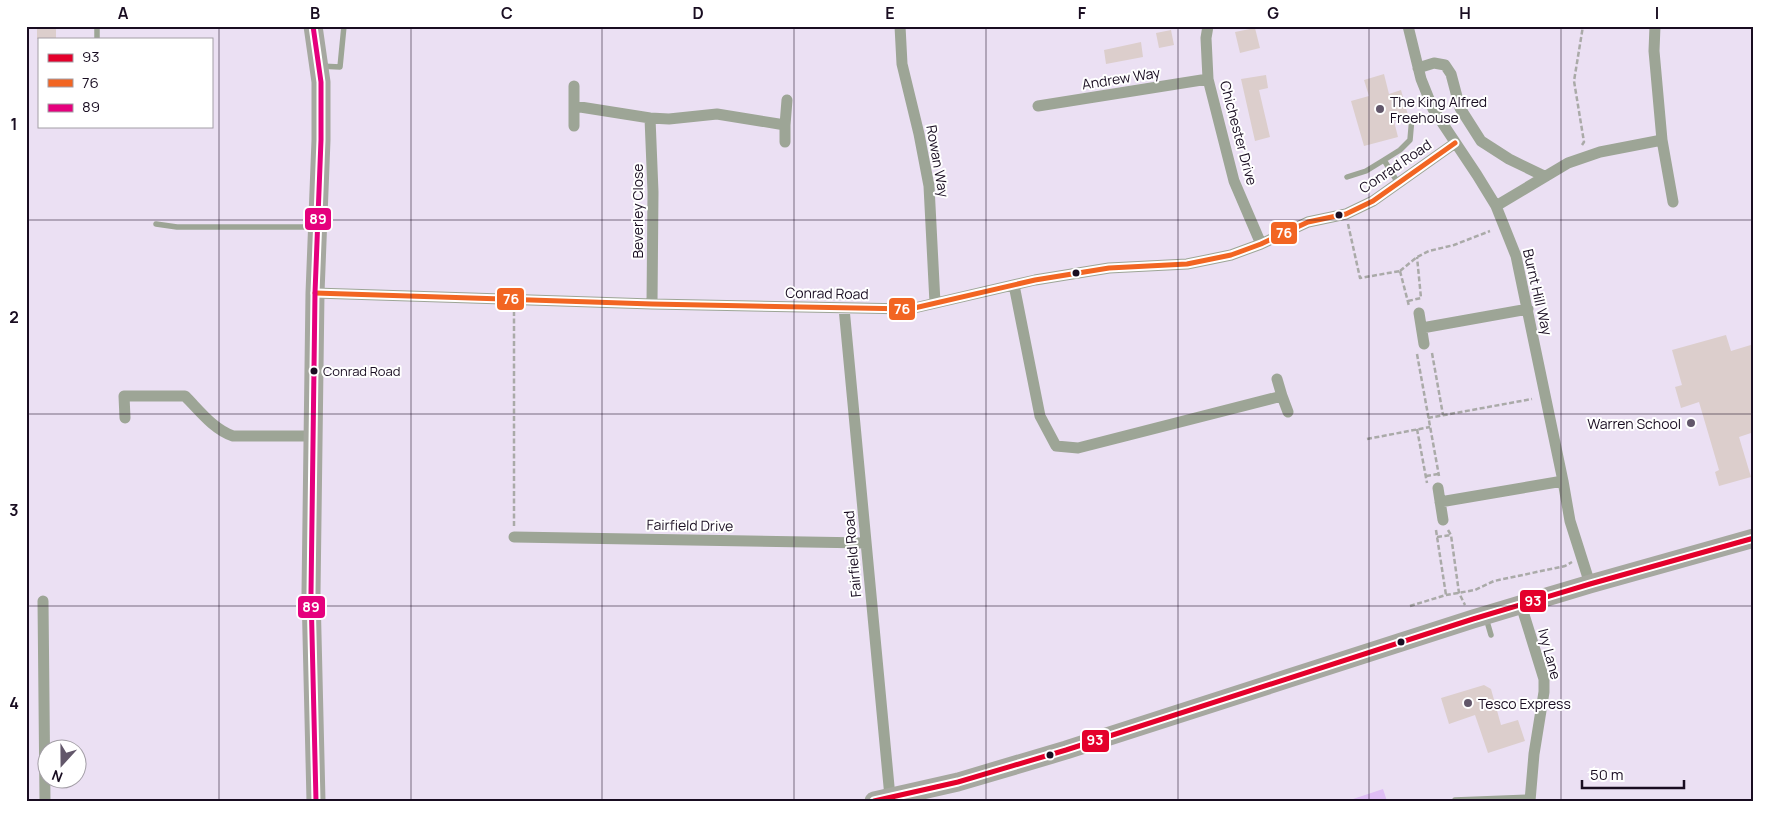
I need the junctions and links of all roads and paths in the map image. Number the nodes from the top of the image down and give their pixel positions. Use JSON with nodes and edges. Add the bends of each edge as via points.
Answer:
{"nodes":[{"id":1,"x":344,"y":26,"type":"edge"},
{"id":2,"x":900,"y":26,"type":"edge"},
{"id":3,"x":1208,"y":26,"type":"edge"},
{"id":4,"x":1408,"y":26,"type":"edge"},
{"id":5,"x":1583,"y":26,"type":"edge"},
{"id":6,"x":1655,"y":26,"type":"edge"},
{"id":7,"x":312,"y":28,"type":"edge"},
{"id":8,"x":318,"y":66,"type":"junction"},
{"id":9,"x":1418,"y":68,"type":"junction"},
{"id":10,"x":1208,"y":79,"type":"junction"},
{"id":11,"x":574,"y":86,"type":"dead end"},
{"id":12,"x":787,"y":100,"type":"dead end"},
{"id":13,"x":574,"y":106,"type":"junction"},
{"id":14,"x":1038,"y":106,"type":"dead end"},
{"id":15,"x":650,"y":118,"type":"junction"},
{"id":16,"x":1412,"y":118,"type":"dead end"},
{"id":17,"x":785,"y":125,"type":"junction"},
{"id":18,"x":574,"y":126,"type":"dead end"},
{"id":19,"x":1662,"y":140,"type":"junction"},
{"id":20,"x":784,"y":142,"type":"dead end"},
{"id":21,"x":1455,"y":143,"type":"junction"},
{"id":22,"x":1585,"y":157,"type":"junction"},
{"id":23,"x":1384,"y":160,"type":"junction"},
{"id":24,"x":1544,"y":176,"type":"junction"},
{"id":25,"x":1347,"y":177,"type":"dead end"},
{"id":26,"x":1398,"y":184,"type":"junction"},
{"id":27,"x":1673,"y":202,"type":"dead end"},
{"id":28,"x":1496,"y":206,"type":"junction"},
{"id":29,"x":1346,"y":214,"type":"junction"},
{"id":30,"x":156,"y":224,"type":"dead end"},
{"id":31,"x":317,"y":227,"type":"junction"},
{"id":32,"x":1490,"y":231,"type":"dead end"},
{"id":33,"x":1261,"y":244,"type":"junction"},
{"id":34,"x":1417,"y":257,"type":"junction"},
{"id":35,"x":1400,"y":271,"type":"junction"},
{"id":36,"x":1014,"y":285,"type":"junction"},
{"id":37,"x":315,"y":293,"type":"junction"},
{"id":38,"x":514,"y":300,"type":"junction"},
{"id":39,"x":1408,"y":301,"type":"junction"},
{"id":40,"x":935,"y":303,"type":"junction"},
{"id":41,"x":652,"y":304,"type":"junction"},
{"id":42,"x":844,"y":308,"type":"junction"},
{"id":43,"x":1528,"y":309,"type":"junction"},
{"id":44,"x":1414,"y":312,"type":"joint"},
{"id":45,"x":1422,"y":328,"type":"junction"},
{"id":46,"x":1424,"y":347,"type":"junction"},
{"id":47,"x":1278,"y":379,"type":"dead end"},
{"id":48,"x":1282,"y":396,"type":"junction"},
{"id":49,"x":1532,"y":400,"type":"dead end"},
{"id":50,"x":1288,"y":412,"type":"dead end"},
{"id":51,"x":1443,"y":415,"type":"junction"},
{"id":52,"x":125,"y":418,"type":"dead end"},
{"id":53,"x":1428,"y":418,"type":"junction"},
{"id":54,"x":1430,"y":427,"type":"junction"},
{"id":55,"x":313,"y":436,"type":"junction"},
{"id":56,"x":1367,"y":439,"type":"dead end"},
{"id":57,"x":1425,"y":476,"type":"dead end"},
{"id":58,"x":1563,"y":481,"type":"junction"},
{"id":59,"x":1438,"y":488,"type":"dead end"},
{"id":60,"x":1440,"y":502,"type":"junction"},
{"id":61,"x":1443,"y":520,"type":"dead end"},
{"id":62,"x":514,"y":538,"type":"joint"},
{"id":63,"x":1754,"y":538,"type":"edge"},
{"id":64,"x":866,"y":543,"type":"junction"},
{"id":65,"x":1582,"y":557,"type":"junction"},
{"id":66,"x":1590,"y":584,"type":"junction"},
{"id":67,"x":1459,"y":593,"type":"junction"},
{"id":68,"x":1446,"y":595,"type":"junction"},
{"id":69,"x":43,"y":601,"type":"dead end"},
{"id":70,"x":1520,"y":605,"type":"junction"},
{"id":71,"x":1410,"y":606,"type":"dead end"},
{"id":72,"x":1485,"y":616,"type":"junction"},
{"id":73,"x":1491,"y":635,"type":"dead end"},
{"id":74,"x":882,"y":799,"type":"edge"},
{"id":75,"x":1530,"y":799,"type":"edge"},
{"id":76,"x":1454,"y":800,"type":"edge"},
{"id":77,"x":45,"y":801,"type":"edge"},
{"id":78,"x":316,"y":801,"type":"edge"}],
"edges":[{"from":1,"to":8,"type":"lane","via":[[340,66]]},
{"from":2,"to":40,"type":"street","name":"Rowan Way","via":[[902,64],[928,186]]},
{"from":3,"to":10,"type":"street","name":"Chichester Drive"},
{"from":4,"to":9,"type":"street","name":"Burnt Hill Way"},
{"from":5,"to":22,"type":"path","via":[[1574,81]]},
{"from":6,"to":19,"type":"street","via":[[1654,51]]},
{"from":7,"to":8,"type":"highway"},
{"from":8,"to":31,"type":"highway","via":[[321,130]]},
{"from":9,"to":21,"type":"street","name":"Burnt Hill Way","via":[[1433,109]]},
{"from":9,"to":24,"type":"street","via":[[1434,63],[1445,65],[1460,108],[1481,141]]},
{"from":10,"to":14,"type":"street","name":"Andrew Way"},
{"from":10,"to":33,"type":"street","name":"Chichester Drive","via":[[1234,181]]},
{"from":11,"to":13,"type":"street"},
{"from":12,"to":17,"type":"street"},
{"from":13,"to":15,"type":"street"},
{"from":13,"to":18,"type":"street"},
{"from":15,"to":17,"type":"street","via":[[717,114]]},
{"from":15,"to":41,"type":"street","name":"Beverley Close"},
{"from":16,"to":23,"type":"lane","via":[[1410,140]]},
{"from":17,"to":20,"type":"street"},
{"from":19,"to":22,"type":"street"},
{"from":19,"to":27,"type":"street"},
{"from":21,"to":26,"type":"street","name":"Conrad Road"},
{"from":21,"to":28,"type":"street","name":"Burnt Hill Way"},
{"from":22,"to":24,"type":"street"},
{"from":23,"to":25,"type":"lane"},
{"from":23,"to":26,"type":"lane"},
{"from":24,"to":28,"type":"street"},
{"from":26,"to":29,"type":"street","name":"Conrad Road"},
{"from":28,"to":43,"type":"street","name":"Burnt Hill Way","via":[[1516,256]]},
{"from":29,"to":33,"type":"street","name":"Conrad Road","via":[[1308,222]]},
{"from":29,"to":35,"type":"path","via":[[1360,278]]},
{"from":30,"to":31,"type":"lane","via":[[177,227]]},
{"from":31,"to":37,"type":"highway"},
{"from":32,"to":34,"type":"path","via":[[1454,245],[1429,250]]},
{"from":33,"to":36,"type":"street","name":"Conrad Road","via":[[1187,264],[1109,268]]},
{"from":34,"to":35,"type":"path"},
{"from":34,"to":39,"type":"path","via":[[1421,298]]},
{"from":35,"to":39,"type":"path"},
{"from":36,"to":40,"type":"street","name":"Conrad Road"},
{"from":36,"to":48,"type":"street","via":[[1040,416],[1056,446],[1078,448]]},
{"from":37,"to":38,"type":"street","name":"Conrad Road"},
{"from":37,"to":55,"type":"highway"},
{"from":38,"to":41,"type":"street","name":"Conrad Road"},
{"from":38,"to":62,"type":"path"},
{"from":39,"to":44,"type":"path"},
{"from":40,"to":42,"type":"street","name":"Conrad Road","via":[[910,309]]},
{"from":41,"to":42,"type":"street","name":"Conrad Road"},
{"from":42,"to":64,"type":"street","name":"Fairfield Road"},
{"from":43,"to":45,"type":"street"},
{"from":43,"to":58,"type":"street","name":"Burnt Hill Way"},
{"from":44,"to":45,"type":"street"},
{"from":45,"to":46,"type":"street"},
{"from":46,"to":51,"type":"path"},
{"from":46,"to":53,"type":"path"},
{"from":47,"to":48,"type":"street"},
{"from":48,"to":50,"type":"street"},
{"from":49,"to":51,"type":"path"},
{"from":51,"to":53,"type":"path"},
{"from":52,"to":55,"type":"street","via":[[124,396],[185,396],[223,433],[232,436]]},
{"from":53,"to":54,"type":"path"},
{"from":54,"to":56,"type":"path"},
{"from":54,"to":57,"type":"path","via":[[1439,474]]},
{"from":55,"to":78,"type":"highway","via":[[311,593]]},
{"from":58,"to":60,"type":"street"},
{"from":58,"to":65,"type":"street","name":"Burnt Hill Way","via":[[1570,520]]},
{"from":59,"to":60,"type":"street"},
{"from":60,"to":61,"type":"street"},
{"from":62,"to":64,"type":"street","name":"Fairfield Drive"},
{"from":63,"to":66,"type":"highway"},
{"from":64,"to":74,"type":"street","name":"Fairfield Road"},
{"from":65,"to":66,"type":"street","name":"Burnt Hill Way"},
{"from":65,"to":67,"type":"path","via":[[1565,566],[1494,581]]},
{"from":66,"to":70,"type":"highway"},
{"from":67,"to":68,"type":"path"},
{"from":67,"to":68,"type":"path","via":[[1451,535],[1437,537]]},
{"from":68,"to":71,"type":"path"},
{"from":69,"to":77,"type":"street"},
{"from":70,"to":72,"type":"highway"},
{"from":70,"to":75,"type":"street","name":"Ivy Lane","via":[[1544,679]]},
{"from":72,"to":73,"type":"lane"},
{"from":72,"to":74,"type":"highway","via":[[1066,750],[958,782]]},
{"from":75,"to":76,"type":"lane"}]}
